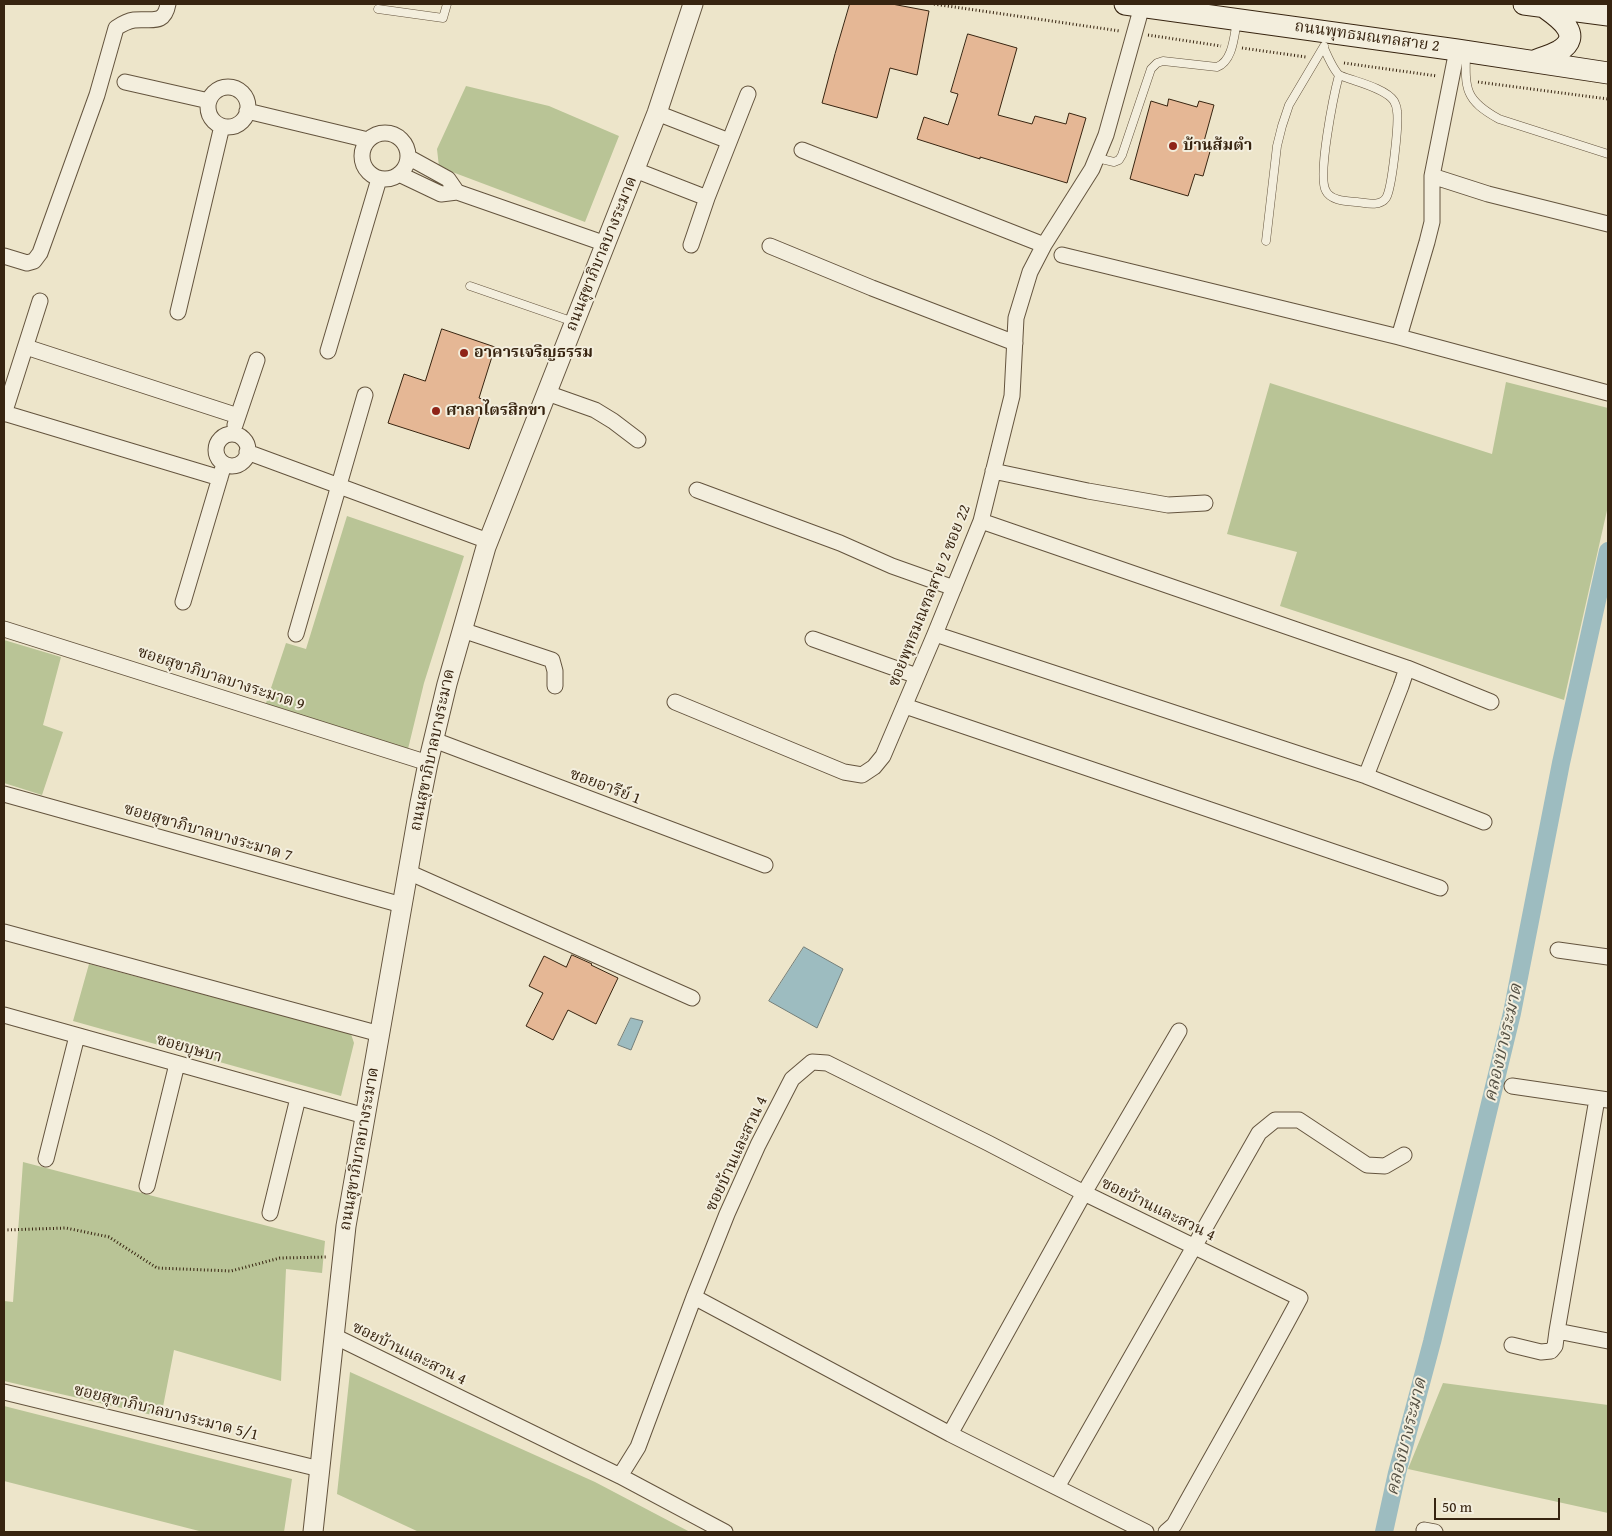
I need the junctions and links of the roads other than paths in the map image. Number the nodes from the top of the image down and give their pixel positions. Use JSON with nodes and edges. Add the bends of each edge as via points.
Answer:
{"nodes":[{"id":1,"x":168,"y":4,"type":"edge"},
{"id":2,"x":447,"y":4,"type":"edge"},
{"id":3,"x":693,"y":4,"type":"edge"},
{"id":4,"x":1134,"y":5,"type":"edge"},
{"id":5,"x":1534,"y":5,"type":"edge"},
{"id":6,"x":378,"y":8,"type":"dead end"},
{"id":7,"x":1599,"y":11,"type":"edge"},
{"id":8,"x":1238,"y":19,"type":"junction"},
{"id":9,"x":1325,"y":40,"type":"junction"},
{"id":10,"x":1462,"y":50,"type":"junction"},
{"id":11,"x":1533,"y":62,"type":"junction"},
{"id":12,"x":1608,"y":73,"type":"edge"},
{"id":13,"x":1339,"y":75,"type":"junction"},
{"id":14,"x":1459,"y":79,"type":"junction"},
{"id":15,"x":125,"y":82,"type":"dead end"},
{"id":16,"x":748,"y":94,"type":"dead end"},
{"id":17,"x":209,"y":101,"type":"junction"},
{"id":18,"x":247,"y":111,"type":"junction"},
{"id":19,"x":657,"y":113,"type":"junction"},
{"id":20,"x":222,"y":126,"type":"junction"},
{"id":21,"x":368,"y":140,"type":"junction"},
{"id":22,"x":729,"y":141,"type":"junction"},
{"id":23,"x":802,"y":150,"type":"dead end"},
{"id":24,"x":1608,"y":154,"type":"edge"},
{"id":25,"x":408,"y":157,"type":"junction"},
{"id":26,"x":1097,"y":158,"type":"junction"},
{"id":27,"x":635,"y":170,"type":"junction"},
{"id":28,"x":399,"y":174,"type":"junction"},
{"id":29,"x":1432,"y":176,"type":"junction"},
{"id":30,"x":379,"y":179,"type":"junction"},
{"id":31,"x":457,"y":192,"type":"junction"},
{"id":32,"x":707,"y":198,"type":"junction"},
{"id":33,"x":1608,"y":224,"type":"edge"},
{"id":34,"x":1266,"y":241,"type":"dead end"},
{"id":35,"x":606,"y":244,"type":"junction"},
{"id":36,"x":691,"y":245,"type":"dead end"},
{"id":37,"x":1044,"y":245,"type":"junction"},
{"id":38,"x":770,"y":246,"type":"dead end"},
{"id":39,"x":1062,"y":255,"type":"dead end"},
{"id":40,"x":4,"y":256,"type":"edge"},
{"id":41,"x":470,"y":286,"type":"dead end"},
{"id":42,"x":40,"y":301,"type":"dead end"},
{"id":43,"x":178,"y":312,"type":"dead end"},
{"id":44,"x":575,"y":322,"type":"junction"},
{"id":45,"x":1399,"y":337,"type":"junction"},
{"id":46,"x":1015,"y":344,"type":"junction"},
{"id":47,"x":26,"y":347,"type":"junction"},
{"id":48,"x":328,"y":351,"type":"dead end"},
{"id":49,"x":257,"y":360,"type":"dead end"},
{"id":50,"x":1608,"y":393,"type":"edge"},
{"id":51,"x":547,"y":394,"type":"junction"},
{"id":52,"x":365,"y":395,"type":"dead end"},
{"id":53,"x":4,"y":413,"type":"edge"},
{"id":54,"x":238,"y":416,"type":"junction"},
{"id":55,"x":232,"y":434,"type":"junction"},
{"id":56,"x":638,"y":440,"type":"dead end"},
{"id":57,"x":248,"y":452,"type":"junction"},
{"id":58,"x":222,"y":471,"type":"junction"},
{"id":59,"x":993,"y":471,"type":"junction"},
{"id":60,"x":339,"y":486,"type":"junction"},
{"id":61,"x":697,"y":490,"type":"dead end"},
{"id":62,"x":1205,"y":503,"type":"dead end"},
{"id":63,"x":981,"y":521,"type":"junction"},
{"id":64,"x":488,"y":541,"type":"junction"},
{"id":65,"x":954,"y":588,"type":"junction"},
{"id":66,"x":183,"y":602,"type":"dead end"},
{"id":67,"x":4,"y":629,"type":"edge"},
{"id":68,"x":462,"y":630,"type":"junction"},
{"id":69,"x":296,"y":634,"type":"dead end"},
{"id":70,"x":936,"y":634,"type":"junction"},
{"id":71,"x":813,"y":639,"type":"dead end"},
{"id":72,"x":1407,"y":668,"type":"junction"},
{"id":73,"x":918,"y":676,"type":"junction"},
{"id":74,"x":555,"y":686,"type":"dead end"},
{"id":75,"x":676,"y":702,"type":"dead end"},
{"id":76,"x":1491,"y":702,"type":"dead end"},
{"id":77,"x":905,"y":706,"type":"junction"},
{"id":78,"x":434,"y":740,"type":"junction"},
{"id":79,"x":428,"y":763,"type":"junction"},
{"id":80,"x":1366,"y":776,"type":"junction"},
{"id":81,"x":4,"y":794,"type":"edge"},
{"id":82,"x":1484,"y":822,"type":"dead end"},
{"id":83,"x":765,"y":865,"type":"dead end"},
{"id":84,"x":408,"y":872,"type":"junction"},
{"id":85,"x":1440,"y":888,"type":"dead end"},
{"id":86,"x":402,"y":905,"type":"junction"},
{"id":87,"x":4,"y":932,"type":"edge"},
{"id":88,"x":1558,"y":950,"type":"dead end"},
{"id":89,"x":1608,"y":957,"type":"edge"},
{"id":90,"x":692,"y":998,"type":"dead end"},
{"id":91,"x":4,"y":1015,"type":"edge"},
{"id":92,"x":1179,"y":1031,"type":"dead end"},
{"id":93,"x":380,"y":1034,"type":"junction"},
{"id":94,"x":77,"y":1036,"type":"junction"},
{"id":95,"x":177,"y":1064,"type":"junction"},
{"id":96,"x":1512,"y":1086,"type":"dead end"},
{"id":97,"x":298,"y":1098,"type":"junction"},
{"id":98,"x":1602,"y":1099,"type":"edge"},
{"id":99,"x":365,"y":1116,"type":"junction"},
{"id":100,"x":1404,"y":1155,"type":"dead end"},
{"id":101,"x":46,"y":1159,"type":"dead end"},
{"id":102,"x":147,"y":1186,"type":"dead end"},
{"id":103,"x":1084,"y":1193,"type":"junction"},
{"id":104,"x":270,"y":1213,"type":"dead end"},
{"id":105,"x":1194,"y":1247,"type":"junction"},
{"id":106,"x":694,"y":1297,"type":"junction"},
{"id":107,"x":1557,"y":1331,"type":"junction"},
{"id":108,"x":334,"y":1336,"type":"junction"},
{"id":109,"x":1608,"y":1341,"type":"edge"},
{"id":110,"x":1512,"y":1345,"type":"dead end"},
{"id":111,"x":4,"y":1392,"type":"edge"},
{"id":112,"x":950,"y":1434,"type":"junction"},
{"id":113,"x":320,"y":1469,"type":"junction"},
{"id":114,"x":620,"y":1476,"type":"junction"},
{"id":115,"x":1057,"y":1487,"type":"junction"},
{"id":116,"x":313,"y":1532,"type":"edge"},
{"id":117,"x":725,"y":1532,"type":"edge"},
{"id":118,"x":1146,"y":1532,"type":"edge"},
{"id":119,"x":1166,"y":1532,"type":"edge"}],
"edges":[{"from":1,"to":40,"type":"street","via":[[166,13],[160,18],[124,22],[116,28],[97,95],[40,253],[34,261],[27,263]]},
{"from":2,"to":6,"type":"lane","via":[[443,18]]},
{"from":3,"to":19,"type":"street","name":"ถนนสุขาภิบาลบางระมาด"},
{"from":4,"to":8,"type":"main road","name":"ถนนพุทธมณฑลสาย 2"},
{"from":4,"to":26,"type":"street","name":"ซอยพุทธมณฑลสาย 2 ซอย 22","via":[[1134,33]]},
{"from":5,"to":7,"type":"main road"},
{"from":5,"to":11,"type":"main road","via":[[1566,24],[1570,32],[1568,42],[1560,50]]},
{"from":8,"to":9,"type":"main road","name":"ถนนพุทธมณฑลสาย 2"},
{"from":8,"to":26,"type":"lane","via":[[1229,55],[1223,64],[1217,67],[1157,63],[1146,78],[1119,160]]},
{"from":9,"to":10,"type":"main road","name":"ถนนพุทธมณฑลสาย 2"},
{"from":9,"to":13,"type":"lane"},
{"from":9,"to":34,"type":"lane","via":[[1289,105],[1282,126]]},
{"from":10,"to":11,"type":"main road","name":"ถนนพุทธมณฑลสาย 2"},
{"from":10,"to":14,"type":"street"},
{"from":11,"to":12,"type":"main road","name":"ถนนพุทธมณฑลสาย 2"},
{"from":13,"to":13,"type":"lane","via":[[1325,154],[1325,190],[1330,196],[1342,200],[1380,203],[1386,198],[1396,145],[1394,100],[1385,92]]},
{"from":14,"to":24,"type":"lane","via":[[1482,110],[1499,119]]},
{"from":14,"to":29,"type":"street"},
{"from":15,"to":17,"type":"street"},
{"from":16,"to":22,"type":"street"},
{"from":17,"to":18,"type":"street","via":[[218,90],[232,88],[244,96]]},
{"from":17,"to":20,"type":"street","via":[[210,116]]},
{"from":18,"to":20,"type":"street","via":[[235,126]]},
{"from":18,"to":21,"type":"street"},
{"from":19,"to":22,"type":"street"},
{"from":19,"to":27,"type":"street","name":"ถนนสุขาภิบาลบางระมาด"},
{"from":20,"to":43,"type":"street"},
{"from":21,"to":25,"type":"street","via":[[380,133],[394,135],[405,144]]},
{"from":21,"to":30,"type":"street","via":[[362,162],[366,170]]},
{"from":22,"to":32,"type":"street"},
{"from":23,"to":37,"type":"street"},
{"from":25,"to":28,"type":"street"},
{"from":25,"to":31,"type":"street","via":[[448,179]]},
{"from":26,"to":37,"type":"street","name":"ซอยพุทธมณฑลสาย 2 ซอย 22"},
{"from":27,"to":32,"type":"street"},
{"from":27,"to":35,"type":"street","name":"ถนนสุขาภิบาลบางระมาด"},
{"from":28,"to":30,"type":"street"},
{"from":28,"to":31,"type":"street","via":[[441,194]]},
{"from":29,"to":33,"type":"street","via":[[1488,194]]},
{"from":29,"to":45,"type":"street","via":[[1432,222],[1428,242]]},
{"from":30,"to":48,"type":"street"},
{"from":31,"to":35,"type":"street"},
{"from":32,"to":36,"type":"street"},
{"from":35,"to":44,"type":"street","name":"ถนนสุขาภิบาลบางระมาด"},
{"from":37,"to":46,"type":"street","name":"ซอยพุทธมณฑลสาย 2 ซอย 22","via":[[1030,272],[1016,318]]},
{"from":38,"to":46,"type":"street"},
{"from":39,"to":45,"type":"street"},
{"from":41,"to":44,"type":"lane"},
{"from":42,"to":47,"type":"street"},
{"from":44,"to":51,"type":"street","name":"ถนนสุขาภิบาลบางระมาด"},
{"from":45,"to":50,"type":"street"},
{"from":46,"to":59,"type":"street","name":"ซอยพุทธมณฑลสาย 2 ซอย 22","via":[[1012,396]]},
{"from":47,"to":53,"type":"street"},
{"from":47,"to":54,"type":"street"},
{"from":49,"to":54,"type":"street"},
{"from":51,"to":56,"type":"street","via":[[596,410]]},
{"from":51,"to":64,"type":"street","name":"ถนนสุขาภิบาลบางระมาด"},
{"from":52,"to":60,"type":"street"},
{"from":53,"to":58,"type":"street"},
{"from":54,"to":55,"type":"street"},
{"from":55,"to":57,"type":"street","via":[[242,438]]},
{"from":55,"to":58,"type":"street","via":[[222,438],[216,447]]},
{"from":57,"to":58,"type":"street","via":[[239,464]]},
{"from":57,"to":60,"type":"street"},
{"from":58,"to":66,"type":"street"},
{"from":59,"to":62,"type":"street","via":[[1168,505]]},
{"from":59,"to":63,"type":"street","name":"ซอยพุทธมณฑลสาย 2 ซอย 22"},
{"from":60,"to":64,"type":"street"},
{"from":60,"to":69,"type":"street"},
{"from":61,"to":65,"type":"street"},
{"from":63,"to":65,"type":"street","name":"ซอยพุทธมณฑลสาย 2 ซอย 22"},
{"from":63,"to":72,"type":"street"},
{"from":64,"to":68,"type":"street","name":"ถนนสุขาภิบาลบางระมาด"},
{"from":65,"to":70,"type":"street","name":"ซอยพุทธมณฑลสาย 2 ซอย 22"},
{"from":67,"to":79,"type":"street","name":"ซอยสุขาภิบาลบางระมาด 9"},
{"from":68,"to":74,"type":"street","via":[[552,660]]},
{"from":68,"to":78,"type":"street","name":"ถนนสุขาภิบาลบางระมาด"},
{"from":70,"to":73,"type":"street","name":"ซอยพุทธมณฑลสาย 2 ซอย 22"},
{"from":70,"to":80,"type":"street"},
{"from":71,"to":73,"type":"street"},
{"from":72,"to":76,"type":"street"},
{"from":72,"to":80,"type":"street"},
{"from":73,"to":77,"type":"street","name":"ซอยพุทธมณฑลสาย 2 ซอย 22"},
{"from":75,"to":77,"type":"street","name":"ซอยพุทธมณฑลสาย 2 ซอย 22","via":[[844,772],[862,775],[883,756]]},
{"from":77,"to":85,"type":"street"},
{"from":78,"to":79,"type":"street","name":"ถนนสุขาภิบาลบางระมาด"},
{"from":78,"to":83,"type":"street","name":"ซอยอารีย์ 1"},
{"from":79,"to":84,"type":"street","name":"ถนนสุขาภิบาลบางระมาด"},
{"from":80,"to":82,"type":"street"},
{"from":81,"to":86,"type":"street","name":"ซอยสุขาภิบาลบางระมาด 7"},
{"from":84,"to":86,"type":"street","name":"ถนนสุขาภิบาลบางระมาด"},
{"from":84,"to":90,"type":"street"},
{"from":86,"to":93,"type":"street","name":"ถนนสุขาภิบาลบางระมาด"},
{"from":87,"to":93,"type":"street"},
{"from":88,"to":89,"type":"street"},
{"from":91,"to":94,"type":"street","name":"ซอยบุษบา"},
{"from":92,"to":103,"type":"street"},
{"from":93,"to":99,"type":"street","name":"ถนนสุขาภิบาลบางระมาด"},
{"from":94,"to":95,"type":"street","name":"ซอยบุษบา"},
{"from":94,"to":101,"type":"street"},
{"from":95,"to":97,"type":"street","name":"ซอยบุษบา"},
{"from":95,"to":102,"type":"street"},
{"from":96,"to":98,"type":"street"},
{"from":97,"to":99,"type":"street","name":"ซอยบุษบา"},
{"from":97,"to":104,"type":"street"},
{"from":98,"to":107,"type":"street"},
{"from":99,"to":108,"type":"street","name":"ถนนสุขาภิบาลบางระมาด","via":[[346,1226]]},
{"from":100,"to":105,"type":"street","via":[[1384,1166],[1367,1165],[1299,1120],[1275,1120],[1259,1133]]},
{"from":103,"to":105,"type":"street","name":"ซอยบ้านและสวน 4"},
{"from":103,"to":106,"type":"street","name":"ซอยบ้านและสวน 4","via":[[827,1063],[812,1062],[792,1079],[758,1145]]},
{"from":103,"to":112,"type":"street"},
{"from":105,"to":115,"type":"street"},
{"from":105,"to":119,"type":"street","name":"ซอยบ้านและสวน 4","via":[[1300,1298],[1174,1525]]},
{"from":106,"to":112,"type":"street"},
{"from":106,"to":114,"type":"street","name":"ซอยบ้านและสวน 4","via":[[638,1447]]},
{"from":107,"to":109,"type":"street"},
{"from":107,"to":110,"type":"street","via":[[1551,1352]]},
{"from":108,"to":113,"type":"street","name":"ถนนสุขาภิบาลบางระมาด"},
{"from":108,"to":114,"type":"street","name":"ซอยบ้านและสวน 4"},
{"from":111,"to":113,"type":"street","name":"ซอยสุขาภิบาลบางระมาด 5/1"},
{"from":112,"to":115,"type":"street"},
{"from":113,"to":116,"type":"street","name":"ถนนสุขาภิบาลบางระมาด"},
{"from":114,"to":117,"type":"street"},
{"from":115,"to":118,"type":"street"}]}
